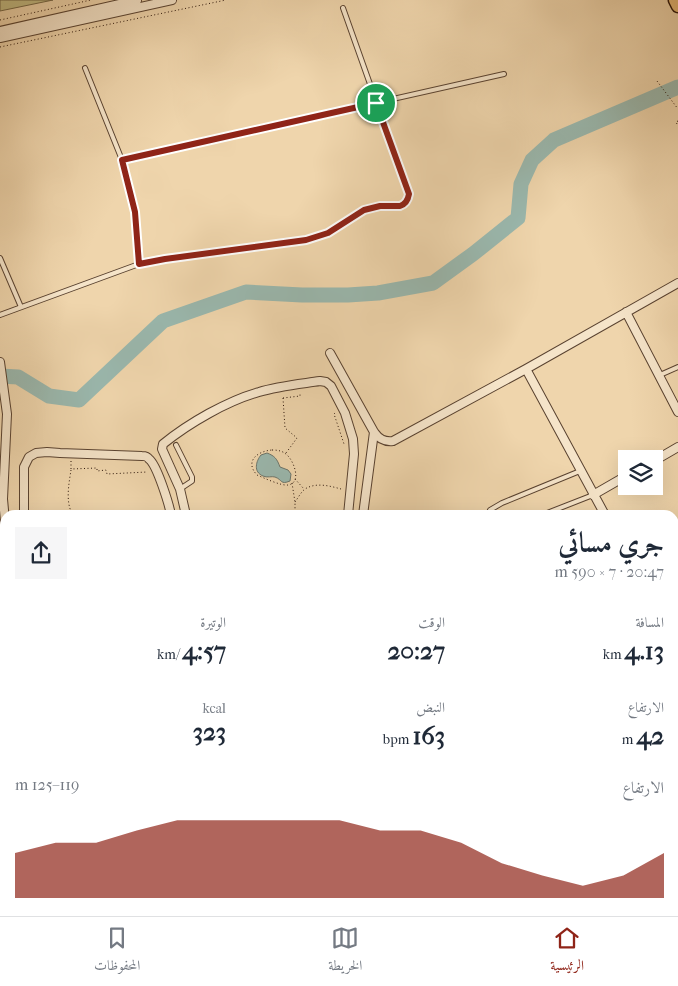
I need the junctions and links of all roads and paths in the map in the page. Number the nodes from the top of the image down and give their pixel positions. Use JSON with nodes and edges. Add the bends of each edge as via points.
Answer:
{"nodes":[{"id":1,"x":91,"y":0,"type":"edge"},
{"id":2,"x":138,"y":0,"type":"edge"},
{"id":3,"x":172,"y":0,"type":"edge"},
{"id":4,"x":226,"y":0,"type":"edge"},
{"id":5,"x":675,"y":0,"type":"edge"},
{"id":6,"x":678,"y":6,"type":"edge"},
{"id":7,"x":343,"y":8,"type":"dead end"},
{"id":8,"x":0,"y":20,"type":"edge"},
{"id":9,"x":0,"y":31,"type":"edge"},
{"id":10,"x":0,"y":38,"type":"edge"},
{"id":11,"x":0,"y":47,"type":"edge"},
{"id":12,"x":85,"y":68,"type":"dead end"},
{"id":13,"x":504,"y":74,"type":"dead end"},
{"id":14,"x":657,"y":81,"type":"dead end"},
{"id":15,"x":376,"y":103,"type":"junction"},
{"id":16,"x":678,"y":109,"type":"edge"},
{"id":17,"x":678,"y":121,"type":"edge"},
{"id":18,"x":678,"y":126,"type":"edge"},
{"id":19,"x":122,"y":160,"type":"junction"},
{"id":20,"x":0,"y":258,"type":"edge"},
{"id":21,"x":139,"y":264,"type":"junction"},
{"id":22,"x":678,"y":283,"type":"edge"},
{"id":23,"x":21,"y":307,"type":"junction"},
{"id":24,"x":626,"y":312,"type":"junction"},
{"id":25,"x":0,"y":314,"type":"edge"},
{"id":26,"x":330,"y":353,"type":"dead end"},
{"id":27,"x":0,"y":362,"type":"edge"},
{"id":28,"x":678,"y":366,"type":"edge"},
{"id":29,"x":526,"y":370,"type":"junction"},
{"id":30,"x":659,"y":376,"type":"junction"},
{"id":31,"x":283,"y":387,"type":"junction"},
{"id":32,"x":300,"y":390,"type":"dead end"},
{"id":33,"x":284,"y":398,"type":"junction"},
{"id":34,"x":339,"y":411,"type":"dead end"},
{"id":35,"x":678,"y":412,"type":"edge"},
{"id":36,"x":374,"y":432,"type":"junction"},
{"id":37,"x":176,"y":445,"type":"dead end"},
{"id":38,"x":678,"y":447,"type":"edge"},
{"id":39,"x":346,"y":450,"type":"dead end"},
{"id":40,"x":71,"y":454,"type":"junction"},
{"id":41,"x":286,"y":454,"type":"junction"},
{"id":42,"x":663,"y":456,"type":"edge"},
{"id":43,"x":71,"y":469,"type":"junction"},
{"id":44,"x":580,"y":471,"type":"junction"},
{"id":45,"x":148,"y":474,"type":"dead end"},
{"id":46,"x":295,"y":479,"type":"junction"},
{"id":47,"x":618,"y":480,"type":"edge"},
{"id":48,"x":292,"y":483,"type":"junction"},
{"id":49,"x":180,"y":489,"type":"junction"},
{"id":50,"x":305,"y":490,"type":"junction"},
{"id":51,"x":350,"y":491,"type":"junction"},
{"id":52,"x":593,"y":494,"type":"junction"},
{"id":53,"x":295,"y":502,"type":"junction"},
{"id":54,"x":4,"y":510,"type":"edge"},
{"id":55,"x":24,"y":510,"type":"edge"},
{"id":56,"x":70,"y":510,"type":"edge"},
{"id":57,"x":170,"y":510,"type":"edge"},
{"id":58,"x":185,"y":510,"type":"edge"},
{"id":59,"x":295,"y":510,"type":"edge"},
{"id":60,"x":348,"y":510,"type":"edge"},
{"id":61,"x":364,"y":510,"type":"edge"},
{"id":62,"x":490,"y":510,"type":"edge"},
{"id":63,"x":554,"y":510,"type":"edge"},
{"id":64,"x":601,"y":510,"type":"edge"}],
"edges":[{"from":1,"to":8,"type":"path"},
{"from":2,"to":9,"type":"street"},
{"from":3,"to":10,"type":"street"},
{"from":4,"to":11,"type":"path"},
{"from":5,"to":6,"type":"main road"},
{"from":7,"to":15,"type":"lane"},
{"from":12,"to":19,"type":"lane"},
{"from":13,"to":15,"type":"lane"},
{"from":14,"to":16,"type":"path"},
{"from":15,"to":19,"type":"lane"},
{"from":15,"to":21,"type":"lane","via":[[409,194],[403,205],[364,210],[328,233],[306,240]]},
{"from":17,"to":18,"type":"path"},
{"from":19,"to":21,"type":"lane","via":[[135,212]]},
{"from":20,"to":23,"type":"lane"},
{"from":21,"to":23,"type":"lane"},
{"from":22,"to":24,"type":"street"},
{"from":23,"to":25,"type":"lane"},
{"from":24,"to":29,"type":"street"},
{"from":24,"to":30,"type":"street"},
{"from":26,"to":36,"type":"street"},
{"from":27,"to":54,"type":"street","via":[[7,414]]},
{"from":28,"to":30,"type":"lane"},
{"from":29,"to":36,"type":"street","via":[[393,441],[385,441]]},
{"from":29,"to":44,"type":"street"},
{"from":30,"to":35,"type":"street"},
{"from":31,"to":33,"type":"path"},
{"from":31,"to":49,"type":"street","via":[[234,401],[194,422],[163,444],[162,449]]},
{"from":31,"to":51,"type":"street","via":[[320,381],[331,386],[345,413],[353,439]]},
{"from":32,"to":33,"type":"path","via":[[300,396]]},
{"from":33,"to":41,"type":"path","via":[[286,428],[297,438]]},
{"from":34,"to":39,"type":"path","via":[[334,414]]},
{"from":36,"to":61,"type":"street"},
{"from":37,"to":49,"type":"lane","via":[[192,477],[192,481]]},
{"from":38,"to":42,"type":"street"},
{"from":40,"to":43,"type":"path"},
{"from":40,"to":55,"type":"street","via":[[40,452],[29,457],[24,467]]},
{"from":40,"to":57,"type":"street","via":[[148,457]]},
{"from":41,"to":46,"type":"path","via":[[293,462]]},
{"from":41,"to":48,"type":"path","via":[[277,450],[263,451],[253,460],[252,470],[284,485]]},
{"from":43,"to":45,"type":"path","via":[[97,468],[97,471],[106,470],[107,474]]},
{"from":43,"to":56,"type":"path"},
{"from":44,"to":52,"type":"street"},
{"from":44,"to":62,"type":"lane"},
{"from":46,"to":48,"type":"path"},
{"from":46,"to":50,"type":"path"},
{"from":47,"to":52,"type":"street"},
{"from":48,"to":53,"type":"path"},
{"from":49,"to":58,"type":"street"},
{"from":50,"to":51,"type":"path","via":[[315,485],[326,485]]},
{"from":50,"to":53,"type":"path"},
{"from":51,"to":60,"type":"street"},
{"from":52,"to":63,"type":"lane"},
{"from":52,"to":64,"type":"street"},
{"from":53,"to":59,"type":"path"}]}
